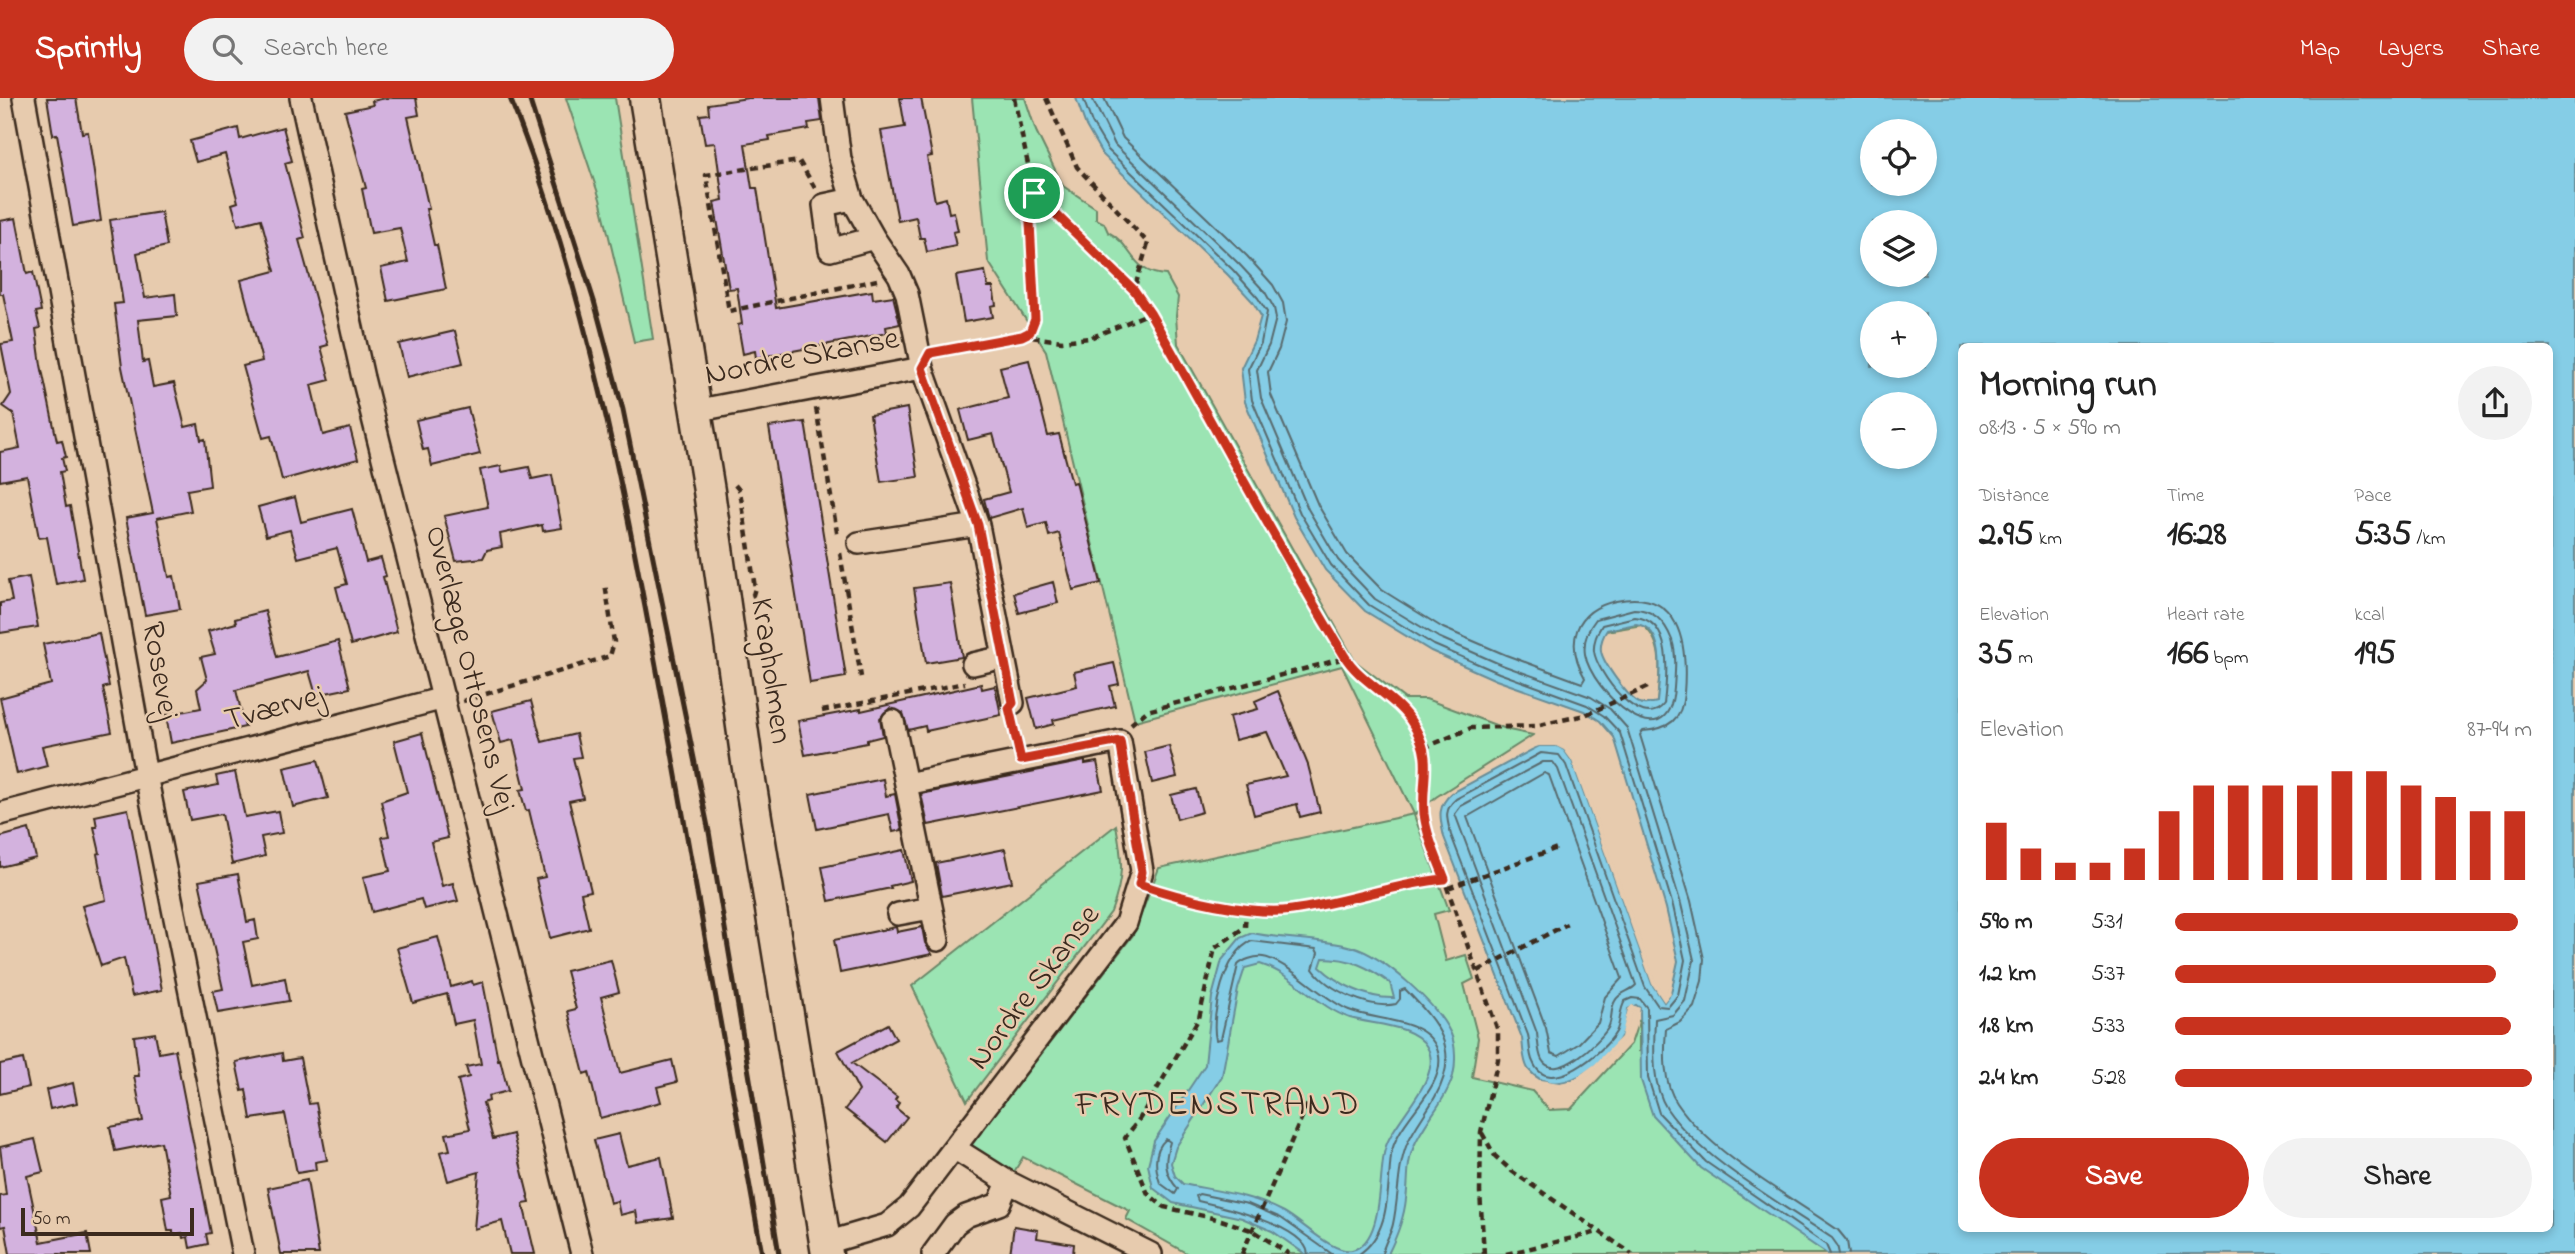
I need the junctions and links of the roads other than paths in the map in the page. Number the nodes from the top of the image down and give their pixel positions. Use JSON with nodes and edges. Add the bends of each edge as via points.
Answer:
{"nodes":[{"id":1,"x":24,"y":98,"type":"edge"},
{"id":2,"x":301,"y":98,"type":"edge"},
{"id":3,"x":645,"y":98,"type":"edge"},
{"id":4,"x":832,"y":98,"type":"edge"},
{"id":5,"x":852,"y":199,"type":"junction"},
{"id":6,"x":873,"y":238,"type":"junction"},
{"id":7,"x":922,"y":368,"type":"junction"},
{"id":8,"x":694,"y":411,"type":"junction"},
{"id":9,"x":978,"y":525,"type":"junction"},
{"id":10,"x":859,"y":543,"type":"dead end"},
{"id":11,"x":1004,"y":657,"type":"junction"},
{"id":12,"x":971,"y":673,"type":"road end"},
{"id":13,"x":445,"y":702,"type":"junction"},
{"id":14,"x":1013,"y":703,"type":"road end"},
{"id":15,"x":893,"y":721,"type":"dead end"},
{"id":16,"x":146,"y":775,"type":"junction"},
{"id":17,"x":906,"y":784,"type":"junction"},
{"id":18,"x":0,"y":814,"type":"edge"},
{"id":19,"x":931,"y":908,"type":"junction"},
{"id":20,"x":898,"y":914,"type":"dead end"},
{"id":21,"x":938,"y":940,"type":"dead end"},
{"id":22,"x":954,"y":1148,"type":"junction"},
{"id":23,"x":1008,"y":1182,"type":"junction"},
{"id":24,"x":826,"y":1249,"type":"edge"},
{"id":25,"x":243,"y":1254,"type":"edge"},
{"id":26,"x":582,"y":1254,"type":"edge"},
{"id":27,"x":933,"y":1254,"type":"edge"},
{"id":28,"x":1151,"y":1254,"type":"edge"}],
"edges":[{"from":1,"to":16,"type":"street","name":"Rosevej"},
{"from":2,"to":13,"type":"street","name":"Overlæge Ottosens Vej","via":[[363,378]]},
{"from":3,"to":8,"type":"street","name":"Kragholmen"},
{"from":4,"to":5,"type":"street","name":"Nordre Skanse","via":[[840,159]]},
{"from":5,"to":6,"type":"street","name":"Nordre Skanse"},
{"from":5,"to":6,"type":"street","via":[[824,205],[830,250]]},
{"from":6,"to":7,"type":"street","name":"Nordre Skanse","via":[[907,294]]},
{"from":7,"to":8,"type":"street","name":"Nordre Skanse"},
{"from":7,"to":9,"type":"street","name":"Nordre Skanse"},
{"from":8,"to":24,"type":"street","name":"Kragholmen"},
{"from":9,"to":10,"type":"street"},
{"from":9,"to":11,"type":"street","name":"Nordre Skanse"},
{"from":11,"to":12,"type":"street"},
{"from":11,"to":14,"type":"street","name":"Nordre Skanse"},
{"from":13,"to":16,"type":"street","name":"Tværvej"},
{"from":13,"to":26,"type":"street","name":"Overlæge Ottosens Vej"},
{"from":15,"to":17,"type":"street"},
{"from":16,"to":18,"type":"street","name":"Tværvej"},
{"from":16,"to":25,"type":"street","name":"Rosevej"},
{"from":17,"to":19,"type":"street"},
{"from":17,"to":22,"type":"street","name":"Nordre Skanse","via":[[1120,741],[1141,862],[1126,923]]},
{"from":19,"to":20,"type":"street"},
{"from":19,"to":21,"type":"street"},
{"from":22,"to":23,"type":"street"},
{"from":22,"to":24,"type":"street","name":"Nordre Skanse","via":[[909,1207],[887,1225]]},
{"from":23,"to":27,"type":"street","via":[[999,1204],[965,1216]]},
{"from":23,"to":28,"type":"street"}]}
